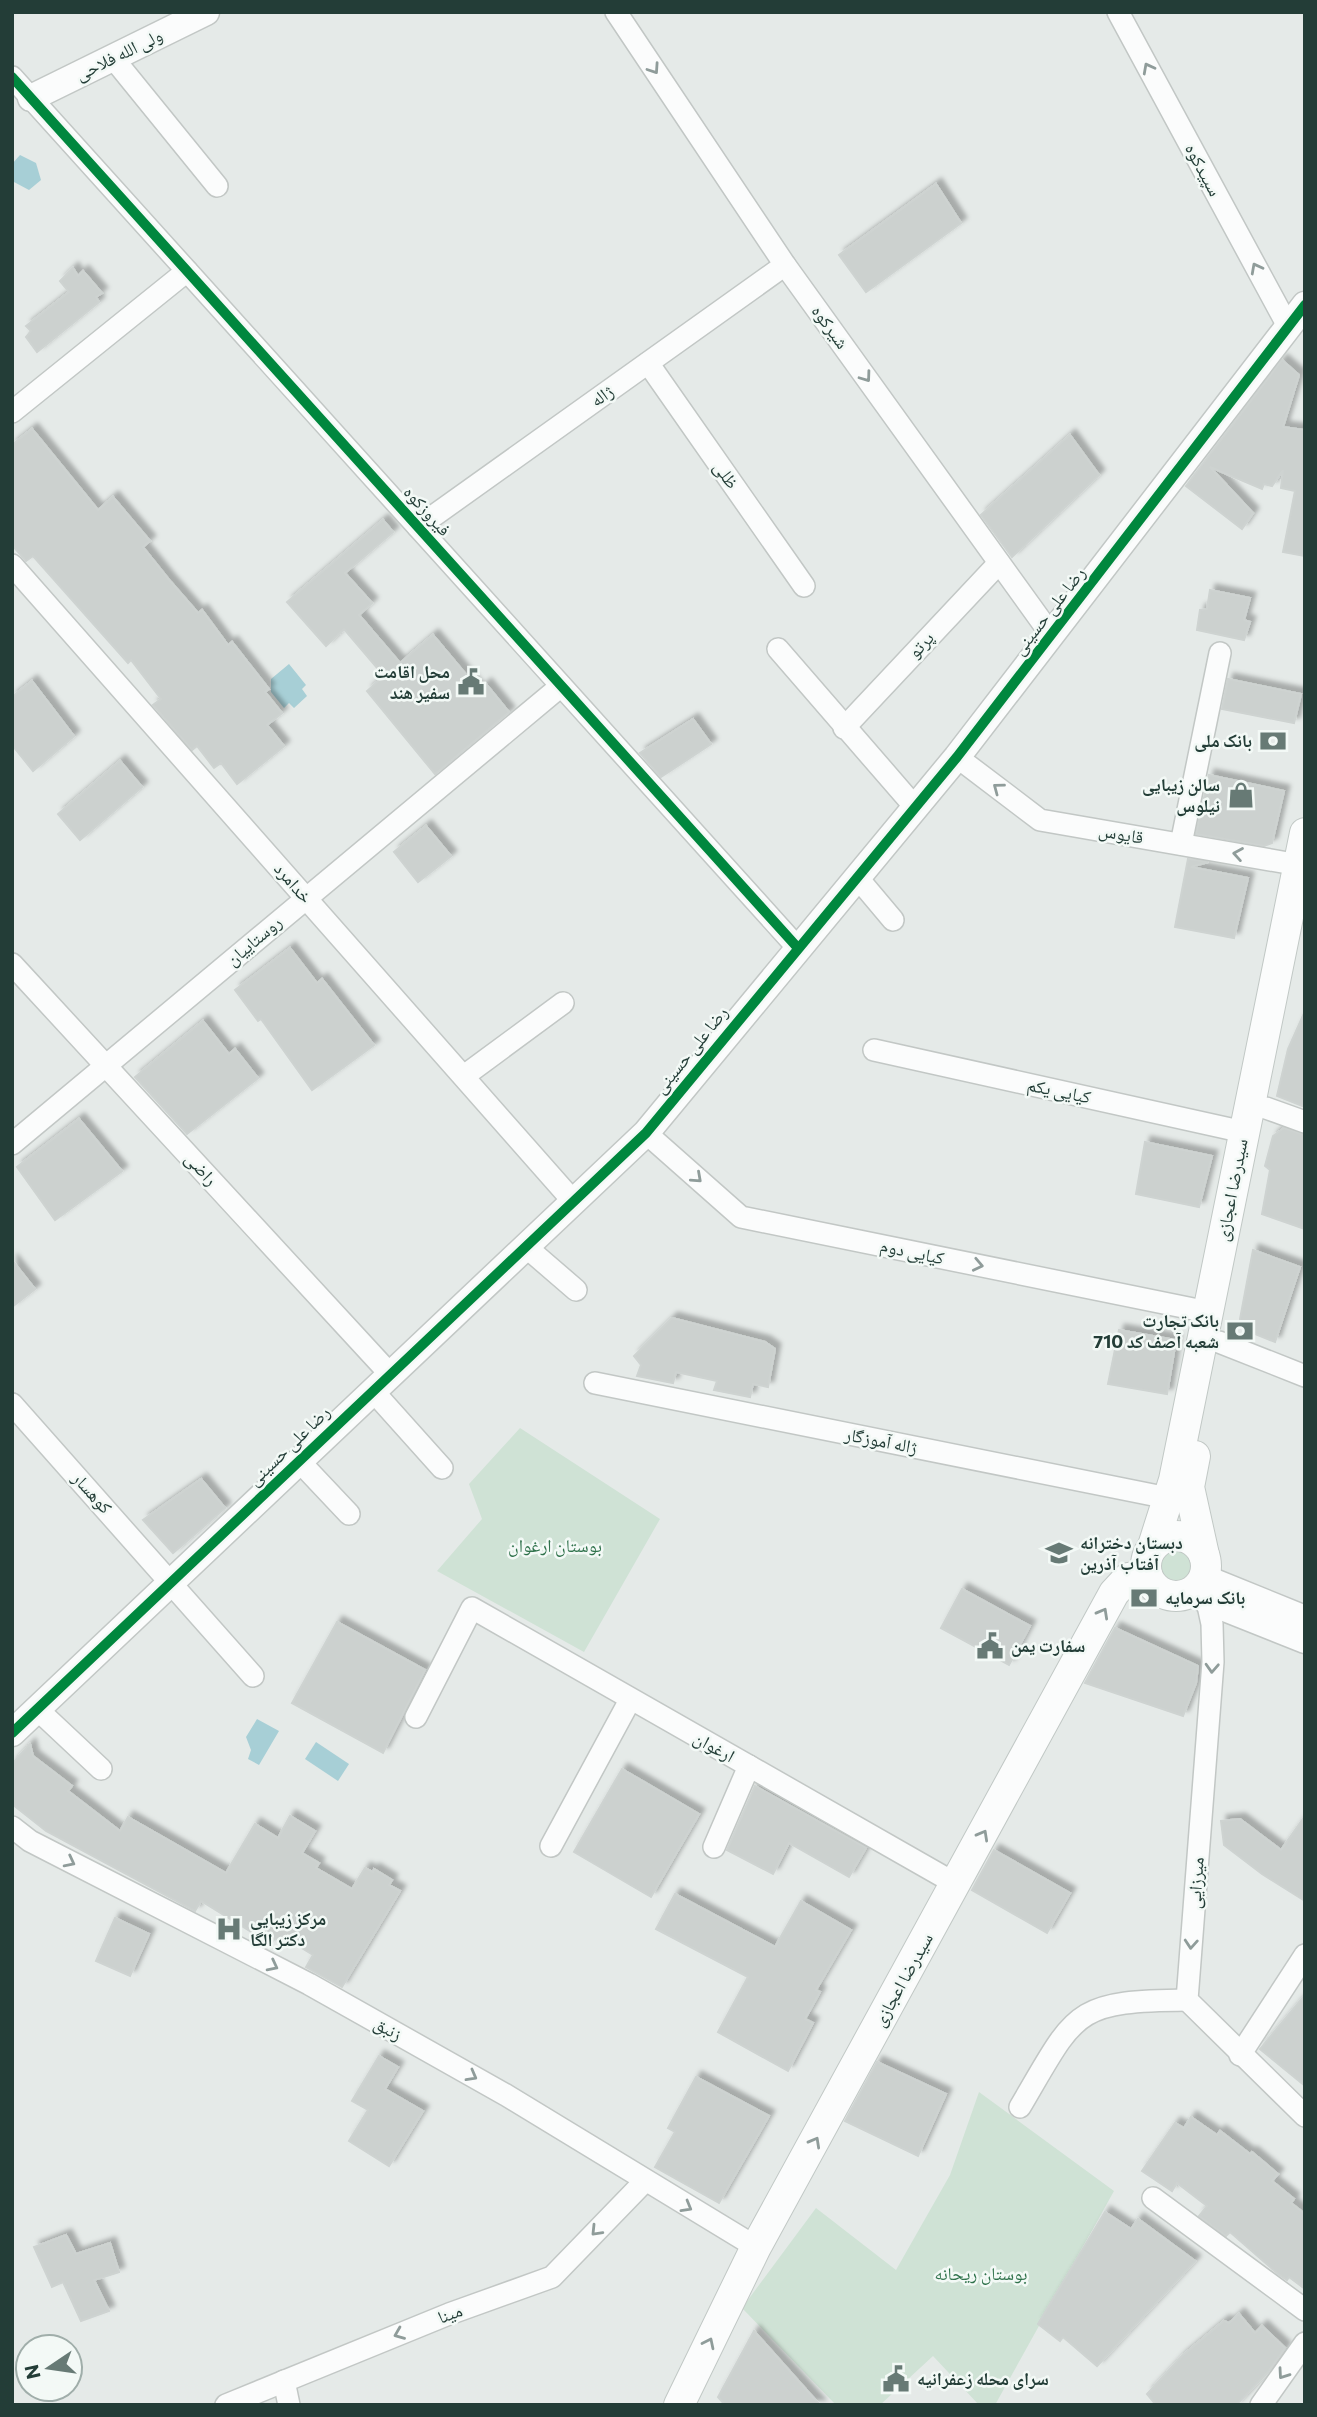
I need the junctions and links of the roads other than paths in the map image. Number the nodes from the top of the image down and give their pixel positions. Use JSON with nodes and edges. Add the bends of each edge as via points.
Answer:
{"nodes":[{"id":1,"x":206,"y":12,"type":"edge"},
{"id":2,"x":616,"y":12,"type":"edge"},
{"id":3,"x":1118,"y":12,"type":"edge"},
{"id":4,"x":113,"y":58,"type":"junction"},
{"id":5,"x":12,"y":77,"type":"edge"},
{"id":6,"x":32,"y":99,"type":"junction"},
{"id":7,"x":217,"y":186,"type":"dead end"},
{"id":8,"x":785,"y":265,"type":"junction"},
{"id":9,"x":187,"y":271,"type":"junction"},
{"id":10,"x":1305,"y":305,"type":"edge"},
{"id":11,"x":1289,"y":328,"type":"junction"},
{"id":12,"x":648,"y":363,"type":"junction"},
{"id":13,"x":12,"y":412,"type":"edge"},
{"id":14,"x":418,"y":527,"type":"junction"},
{"id":15,"x":999,"y":563,"type":"junction"},
{"id":16,"x":12,"y":565,"type":"edge"},
{"id":17,"x":803,"y":586,"type":"dead end"},
{"id":18,"x":1052,"y":636,"type":"junction"},
{"id":19,"x":778,"y":649,"type":"dead end"},
{"id":20,"x":1220,"y":653,"type":"dead end"},
{"id":21,"x":561,"y":685,"type":"junction"},
{"id":22,"x":844,"y":728,"type":"junction"},
{"id":23,"x":957,"y":757,"type":"junction"},
{"id":24,"x":914,"y":806,"type":"junction"},
{"id":25,"x":1305,"y":833,"type":"edge"},
{"id":26,"x":1181,"y":844,"type":"junction"},
{"id":27,"x":1302,"y":866,"type":"edge"},
{"id":28,"x":856,"y":876,"type":"junction"},
{"id":29,"x":306,"y":898,"type":"junction"},
{"id":30,"x":893,"y":920,"type":"dead end"},
{"id":31,"x":1305,"y":920,"type":"edge"},
{"id":32,"x":797,"y":947,"type":"junction"},
{"id":33,"x":12,"y":964,"type":"edge"},
{"id":34,"x":563,"y":1003,"type":"dead end"},
{"id":35,"x":874,"y":1050,"type":"dead end"},
{"id":36,"x":106,"y":1066,"type":"junction"},
{"id":37,"x":464,"y":1076,"type":"junction"},
{"id":38,"x":1266,"y":1108,"type":"junction"},
{"id":39,"x":1305,"y":1122,"type":"edge"},
{"id":40,"x":1244,"y":1132,"type":"junction"},
{"id":41,"x":646,"y":1133,"type":"junction"},
{"id":42,"x":12,"y":1144,"type":"edge"},
{"id":43,"x":573,"y":1201,"type":"junction"},
{"id":44,"x":525,"y":1246,"type":"junction"},
{"id":45,"x":576,"y":1290,"type":"dead end"},
{"id":46,"x":1208,"y":1312,"type":"junction"},
{"id":47,"x":1219,"y":1342,"type":"junction"},
{"id":48,"x":1305,"y":1376,"type":"edge"},
{"id":49,"x":381,"y":1382,"type":"junction"},
{"id":50,"x":594,"y":1383,"type":"dead end"},
{"id":51,"x":12,"y":1404,"type":"edge"},
{"id":52,"x":299,"y":1461,"type":"junction"},
{"id":53,"x":442,"y":1468,"type":"dead end"},
{"id":54,"x":1168,"y":1498,"type":"junction"},
{"id":55,"x":349,"y":1514,"type":"dead end"},
{"id":56,"x":1153,"y":1546,"type":"junction"},
{"id":57,"x":1147,"y":1575,"type":"junction"},
{"id":58,"x":172,"y":1581,"type":"junction"},
{"id":59,"x":1203,"y":1581,"type":"junction"},
{"id":60,"x":1305,"y":1619,"type":"edge"},
{"id":61,"x":1305,"y":1640,"type":"edge"},
{"id":62,"x":253,"y":1676,"type":"dead end"},
{"id":63,"x":630,"y":1700,"type":"junction"},
{"id":64,"x":37,"y":1709,"type":"junction"},
{"id":65,"x":416,"y":1717,"type":"dead end"},
{"id":66,"x":12,"y":1733,"type":"edge"},
{"id":67,"x":749,"y":1766,"type":"junction"},
{"id":68,"x":101,"y":1769,"type":"dead end"},
{"id":69,"x":12,"y":1827,"type":"edge"},
{"id":70,"x":551,"y":1846,"type":"dead end"},
{"id":71,"x":714,"y":1847,"type":"dead end"},
{"id":72,"x":956,"y":1884,"type":"junction"},
{"id":73,"x":1305,"y":1955,"type":"edge"},
{"id":74,"x":1187,"y":2000,"type":"junction"},
{"id":75,"x":1240,"y":2055,"type":"junction"},
{"id":76,"x":1020,"y":2107,"type":"dead end"},
{"id":77,"x":1305,"y":2116,"type":"edge"},
{"id":78,"x":644,"y":2182,"type":"junction"},
{"id":79,"x":1153,"y":2198,"type":"dead end"},
{"id":80,"x":756,"y":2247,"type":"junction"},
{"id":81,"x":1305,"y":2309,"type":"edge"},
{"id":82,"x":1305,"y":2343,"type":"edge"},
{"id":83,"x":284,"y":2381,"type":"junction"},
{"id":84,"x":226,"y":2405,"type":"edge"},
{"id":85,"x":289,"y":2405,"type":"edge"},
{"id":86,"x":679,"y":2405,"type":"edge"},
{"id":87,"x":1261,"y":2405,"type":"edge"}],
"edges":[{"from":1,"to":4,"type":"street","name":"ولی‌ الله فلاحی"},
{"from":2,"to":8,"type":"street","name":"شیرکوه","one_way":true},
{"from":11,"to":3,"type":"street","name":"سپیدکوه","one_way":true},
{"from":4,"to":6,"type":"street","name":"ولی‌ الله فلاحی"},
{"from":4,"to":7,"type":"street"},
{"from":5,"to":6,"type":"street","name":"فیروزکوه"},
{"from":6,"to":9,"type":"street","name":"فیروزکوه"},
{"from":8,"to":12,"type":"street","name":"ژاله"},
{"from":8,"to":15,"type":"street","name":"شیرکوه","one_way":true},
{"from":9,"to":13,"type":"street"},
{"from":9,"to":14,"type":"street","name":"فیروزکوه"},
{"from":10,"to":11,"type":"street","name":"رضا علی حسینی"},
{"from":11,"to":18,"type":"street","name":"رضا علی حسینی"},
{"from":12,"to":14,"type":"street","name":"ژاله"},
{"from":12,"to":17,"type":"street","name":"ظلی"},
{"from":14,"to":21,"type":"street","name":"فیروزکوه"},
{"from":15,"to":18,"type":"street","name":"شیرکوه"},
{"from":15,"to":22,"type":"street","name":"پرتو"},
{"from":16,"to":29,"type":"street","name":"خدامرد"},
{"from":18,"to":23,"type":"street","name":"رضا علی حسینی"},
{"from":19,"to":22,"type":"street"},
{"from":20,"to":26,"type":"street"},
{"from":21,"to":29,"type":"street","name":"روستاییان"},
{"from":21,"to":32,"type":"street","name":"فیروزکوه"},
{"from":22,"to":24,"type":"street"},
{"from":23,"to":24,"type":"street","name":"رضا علی حسینی"},
{"from":26,"to":23,"type":"street","name":"قایوس","one_way":true,"via":[[1040,820]]},
{"from":24,"to":28,"type":"street","name":"رضا علی حسینی"},
{"from":25,"to":27,"type":"main road","name":"سیدرضا اعجازی"},
{"from":27,"to":26,"type":"street","name":"قایوس","one_way":true},
{"from":27,"to":40,"type":"main road","name":"سیدرضا اعجازی"},
{"from":28,"to":30,"type":"street"},
{"from":28,"to":32,"type":"street","name":"رضا علی حسینی"},
{"from":29,"to":36,"type":"street","name":"روستاییان"},
{"from":29,"to":37,"type":"street","name":"خدامرد"},
{"from":31,"to":38,"type":"main road","name":"سیدرضا اعجازی"},
{"from":32,"to":41,"type":"street","name":"رضا علی حسینی"},
{"from":33,"to":36,"type":"street","name":"راضی"},
{"from":34,"to":37,"type":"street"},
{"from":35,"to":40,"type":"street","name":"کیایی یکم"},
{"from":36,"to":42,"type":"street","name":"روستاییان"},
{"from":36,"to":49,"type":"street","name":"راضی"},
{"from":37,"to":43,"type":"street","name":"خدامرد"},
{"from":38,"to":39,"type":"street"},
{"from":38,"to":47,"type":"main road","name":"سیدرضا اعجازی"},
{"from":40,"to":46,"type":"main road","name":"سیدرضا اعجازی"},
{"from":41,"to":43,"type":"street","name":"رضا علی حسینی"},
{"from":41,"to":46,"type":"street","name":"کیایی دوم","one_way":true,"via":[[741,1217]]},
{"from":43,"to":44,"type":"street","name":"رضا علی حسینی"},
{"from":44,"to":45,"type":"street"},
{"from":44,"to":49,"type":"street","name":"رضا علی حسینی"},
{"from":46,"to":54,"type":"main road","name":"سیدرضا اعجازی"},
{"from":47,"to":48,"type":"street"},
{"from":47,"to":59,"type":"main road","name":"سیدرضا اعجازی","via":[[1189,1487]]},
{"from":49,"to":52,"type":"street","name":"رضا علی حسینی"},
{"from":49,"to":53,"type":"street","name":"راضی"},
{"from":50,"to":54,"type":"street","name":"ژاله آموزگار"},
{"from":51,"to":58,"type":"street","name":"کوهسار"},
{"from":52,"to":55,"type":"street"},
{"from":52,"to":58,"type":"street","name":"رضا علی حسینی"},
{"from":54,"to":56,"type":"main road","name":"سیدرضا اعجازی"},
{"from":56,"to":57,"type":"main road"},
{"from":56,"to":59,"type":"main road","via":[[1161,1539],[1181,1536],[1199,1546]]},
{"from":57,"to":59,"type":"main road","via":[[1167,1596],[1186,1595]]},
{"from":72,"to":57,"type":"main road","name":"سیدرضا اعجازی","one_way":true,"via":[[1114,1593],[1128,1578]]},
{"from":58,"to":62,"type":"street","name":"کوهسار"},
{"from":58,"to":64,"type":"street","name":"رضا علی حسینی"},
{"from":59,"to":60,"type":"street"},
{"from":59,"to":61,"type":"street"},
{"from":59,"to":74,"type":"street","name":"میرزایی","one_way":true,"via":[[1212,1624],[1213,1662]]},
{"from":63,"to":65,"type":"street","name":"ارغوان","via":[[472,1608]]},
{"from":63,"to":67,"type":"street","name":"ارغوان"},
{"from":63,"to":70,"type":"street"},
{"from":64,"to":66,"type":"street","name":"رضا علی حسینی"},
{"from":64,"to":68,"type":"street"},
{"from":67,"to":71,"type":"street"},
{"from":67,"to":72,"type":"street","name":"ارغوان"},
{"from":69,"to":78,"type":"street","name":"زنبق","one_way":true,"via":[[30,1841],[320,1990],[506,2095]]},
{"from":80,"to":72,"type":"main road","name":"سیدرضا اعجازی","one_way":true},
{"from":73,"to":75,"type":"street"},
{"from":74,"to":75,"type":"street"},
{"from":74,"to":76,"type":"street","via":[[1112,2003],[1085,2013],[1068,2028]]},
{"from":75,"to":77,"type":"street"},
{"from":78,"to":80,"type":"street","name":"زنبق","one_way":true},
{"from":78,"to":83,"type":"street","name":"مینا","one_way":true,"via":[[552,2277]]},
{"from":79,"to":81,"type":"street"},
{"from":86,"to":80,"type":"main road","name":"سیدرضا اعجازی","one_way":true},
{"from":82,"to":87,"type":"street","one_way":true},
{"from":83,"to":84,"type":"street","name":"مینا"},
{"from":83,"to":85,"type":"street"}]}
